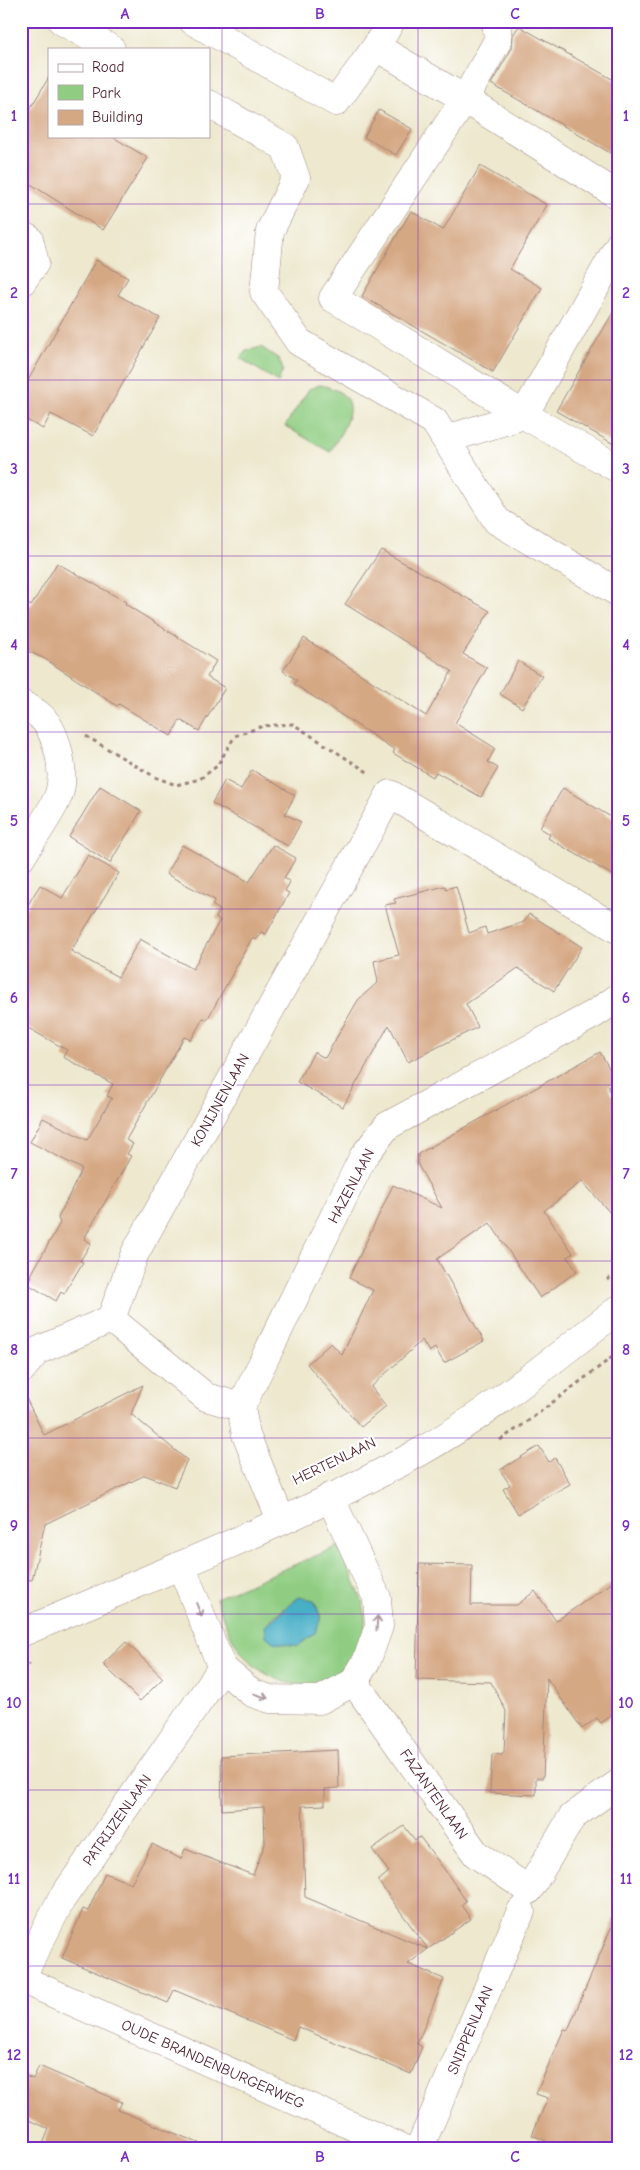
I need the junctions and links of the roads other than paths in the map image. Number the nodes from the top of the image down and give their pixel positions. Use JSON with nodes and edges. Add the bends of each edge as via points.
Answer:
{"nodes":[{"id":1,"x":62,"y":21,"type":"edge"},
{"id":2,"x":193,"y":21,"type":"edge"},
{"id":3,"x":391,"y":21,"type":"edge"},
{"id":4,"x":496,"y":21,"type":"edge"},
{"id":5,"x":376,"y":47,"type":"junction"},
{"id":6,"x":109,"y":48,"type":"edge"},
{"id":7,"x":465,"y":99,"type":"junction"},
{"id":8,"x":210,"y":105,"type":"edge"},
{"id":9,"x":619,"y":196,"type":"edge"},
{"id":10,"x":21,"y":235,"type":"edge"},
{"id":11,"x":619,"y":245,"type":"edge"},
{"id":12,"x":21,"y":283,"type":"edge"},
{"id":13,"x":524,"y":415,"type":"junction"},
{"id":14,"x":447,"y":439,"type":"junction"},
{"id":15,"x":619,"y":469,"type":"edge"},
{"id":16,"x":619,"y":593,"type":"edge"},
{"id":17,"x":21,"y":704,"type":"edge"},
{"id":18,"x":21,"y":858,"type":"edge"},
{"id":19,"x":619,"y":930,"type":"edge"},
{"id":20,"x":619,"y":997,"type":"edge"},
{"id":21,"x":619,"y":1309,"type":"edge"},
{"id":22,"x":110,"y":1319,"type":"junction"},
{"id":23,"x":21,"y":1370,"type":"edge"},
{"id":24,"x":242,"y":1407,"type":"junction"},
{"id":25,"x":330,"y":1497,"type":"junction"},
{"id":26,"x":281,"y":1520,"type":"junction"},
{"id":27,"x":181,"y":1565,"type":"junction"},
{"id":28,"x":21,"y":1633,"type":"edge"},
{"id":29,"x":222,"y":1668,"type":"junction"},
{"id":30,"x":354,"y":1682,"type":"junction"},
{"id":31,"x":619,"y":1783,"type":"edge"},
{"id":32,"x":525,"y":1901,"type":"junction"},
{"id":33,"x":21,"y":1978,"type":"edge"},
{"id":34,"x":404,"y":2149,"type":"edge"},
{"id":35,"x":419,"y":2149,"type":"edge"}],
"edges":[{"from":1,"to":6,"type":"street"},
{"from":2,"to":5,"type":"street","via":[[336,102]]},
{"from":3,"to":5,"type":"street"},
{"from":4,"to":7,"type":"street","via":[[498,40]]},
{"from":5,"to":7,"type":"street"},
{"from":7,"to":9,"type":"street"},
{"from":7,"to":13,"type":"street","via":[[333,298]]},
{"from":8,"to":14,"type":"street","via":[[285,146],[296,178],[270,232],[264,292],[299,342],[434,421]]},
{"from":10,"to":12,"type":"street","via":[[28,239],[35,262]]},
{"from":11,"to":13,"type":"street"},
{"from":13,"to":14,"type":"street"},
{"from":13,"to":15,"type":"street"},
{"from":14,"to":16,"type":"street","via":[[497,522]]},
{"from":17,"to":18,"type":"street","via":[[40,715],[52,734],[60,753],[61,774],[58,794]]},
{"from":19,"to":22,"type":"street","name":"KONIJNENLAAN","via":[[390,794],[136,1253]]},
{"from":20,"to":24,"type":"street","name":"HAZENLAAN","via":[[594,1014],[387,1126],[363,1157]]},
{"from":21,"to":25,"type":"street","name":"HERTENLAAN","via":[[485,1411],[420,1451]]},
{"from":22,"to":23,"type":"street","via":[[37,1351]]},
{"from":22,"to":24,"type":"street","via":[[206,1397]]},
{"from":24,"to":26,"type":"street","via":[[246,1435]]},
{"from":25,"to":26,"type":"street","name":"HERTENLAAN"},
{"from":30,"to":25,"type":"street","one_way":true,"via":[[367,1660],[379,1626],[377,1598]]},
{"from":26,"to":27,"type":"street","name":"HERTENLAAN"},
{"from":27,"to":28,"type":"street","name":"HERTENLAAN"},
{"from":27,"to":29,"type":"street","one_way":true},
{"from":29,"to":30,"type":"street","one_way":true,"via":[[252,1693],[270,1699],[320,1700]]},
{"from":29,"to":33,"type":"street","name":"PATRIJZENLAAN","via":[[61,1900]]},
{"from":30,"to":32,"type":"street","name":"FAZANTENLAAN","via":[[476,1854]]},
{"from":31,"to":32,"type":"street","name":"SNIPPENLAAN","via":[[572,1816]]},
{"from":32,"to":35,"type":"street","name":"SNIPPENLAAN"},
{"from":33,"to":34,"type":"street","name":"OUDE BRANDENBURGERWEG"}]}
